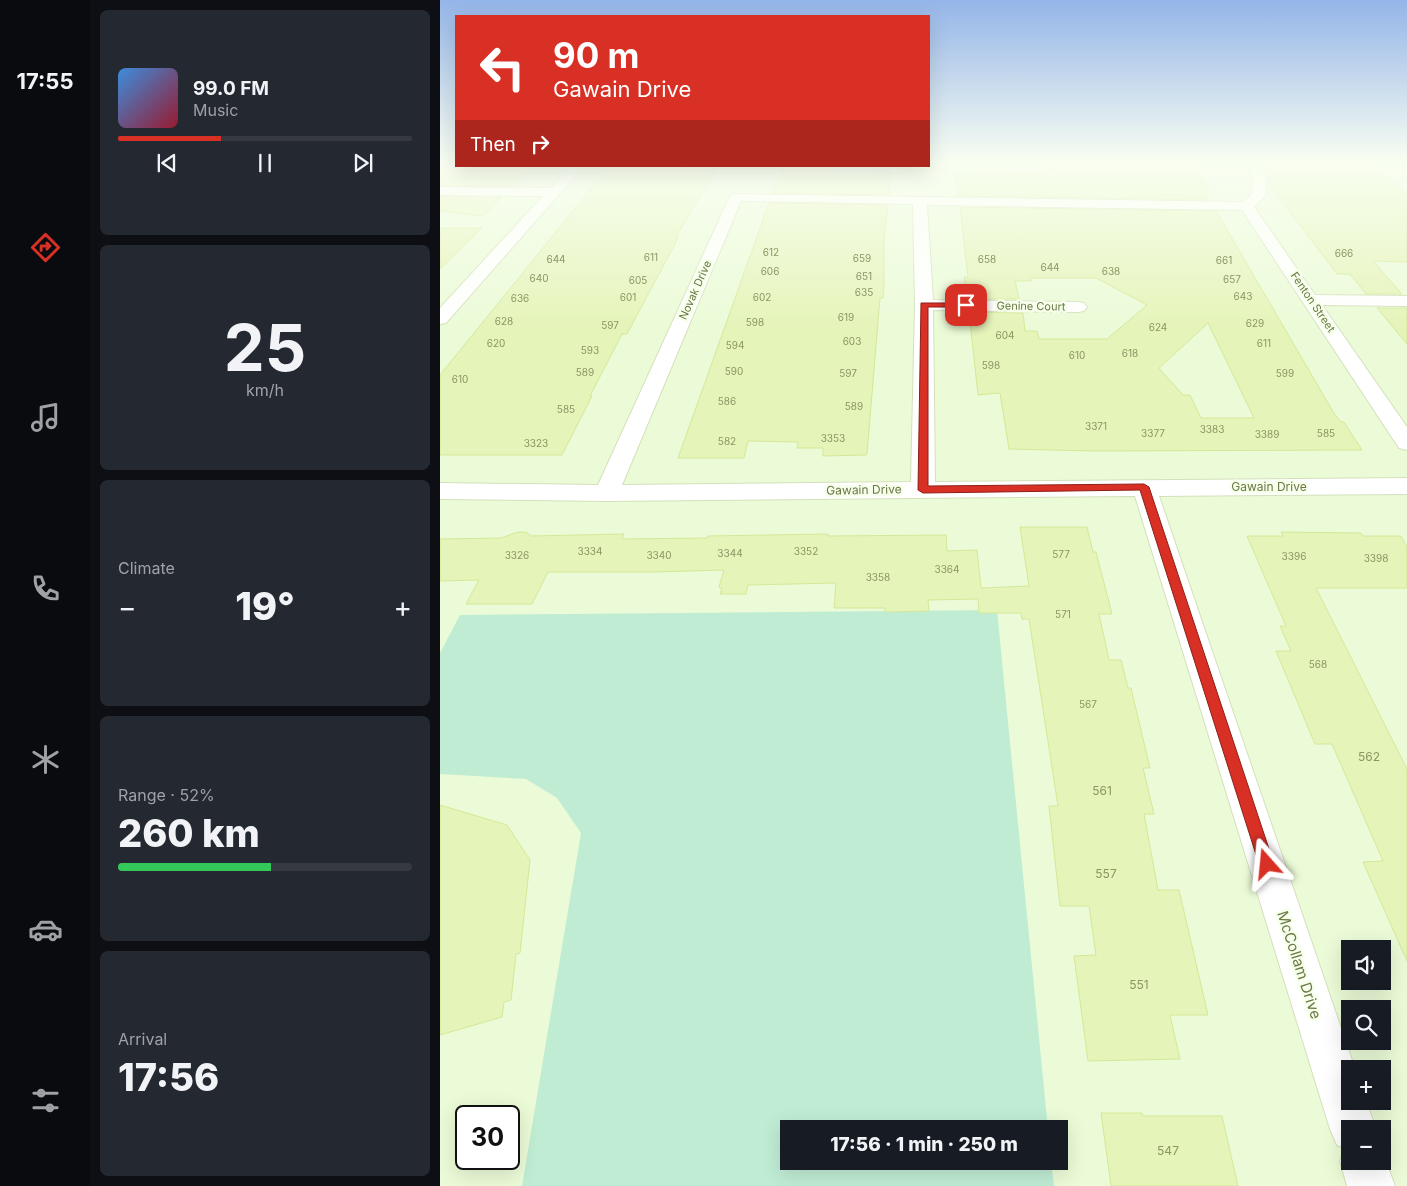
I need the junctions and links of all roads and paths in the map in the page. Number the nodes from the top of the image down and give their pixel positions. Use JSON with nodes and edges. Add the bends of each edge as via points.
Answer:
{"nodes":[{"id":1,"x":531,"y":217,"type":"edge"},
{"id":2,"x":727,"y":217,"type":"edge"},
{"id":3,"x":921,"y":217,"type":"edge"},
{"id":4,"x":1254,"y":217,"type":"edge"},
{"id":5,"x":1312,"y":300,"type":"junction"},
{"id":6,"x":1407,"y":301,"type":"edge"},
{"id":7,"x":924,"y":305,"type":"junction"},
{"id":8,"x":1078,"y":307,"type":"dead end"},
{"id":9,"x":440,"y":319,"type":"edge"},
{"id":10,"x":1407,"y":443,"type":"edge"},
{"id":11,"x":1407,"y":486,"type":"edge"},
{"id":12,"x":1144,"y":487,"type":"junction"},
{"id":13,"x":923,"y":490,"type":"junction"},
{"id":14,"x":440,"y":491,"type":"edge"},
{"id":15,"x":606,"y":493,"type":"junction"},
{"id":16,"x":1350,"y":1120,"type":"edge"},
{"id":17,"x":1366,"y":1170,"type":"edge"},
{"id":18,"x":1371,"y":1186,"type":"edge"}],
"edges":[{"from":1,"to":9,"type":"street"},
{"from":2,"to":15,"type":"street","name":"Novak Drive"},
{"from":3,"to":7,"type":"street"},
{"from":4,"to":5,"type":"street","name":"Fenton Street"},
{"from":5,"to":6,"type":"street"},
{"from":5,"to":10,"type":"street","name":"Fenton Street"},
{"from":7,"to":8,"type":"street","name":"Genine Court"},
{"from":7,"to":13,"type":"street"},
{"from":11,"to":12,"type":"street","name":"Gawain Drive"},
{"from":12,"to":13,"type":"street","name":"Gawain Drive"},
{"from":12,"to":16,"type":"street","name":"McCollam Drive"},
{"from":13,"to":15,"type":"street","name":"Gawain Drive"},
{"from":14,"to":15,"type":"street","name":"Gawain Drive"},
{"from":17,"to":18,"type":"street"}]}
